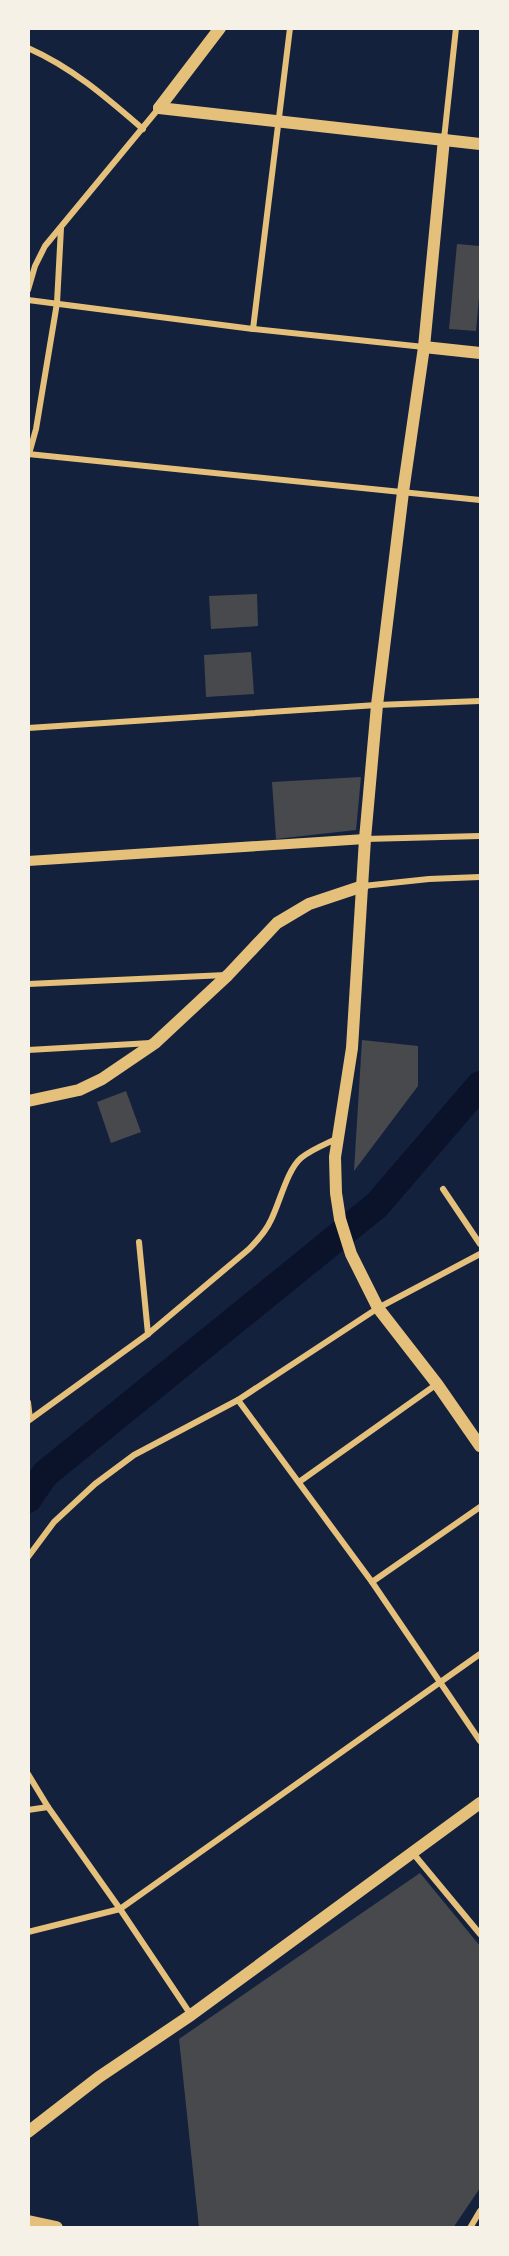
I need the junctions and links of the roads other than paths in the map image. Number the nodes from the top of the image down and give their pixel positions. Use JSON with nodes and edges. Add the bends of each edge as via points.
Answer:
{"nodes":[{"id":1,"x":220,"y":28,"type":"edge"},
{"id":2,"x":290,"y":28,"type":"edge"},
{"id":3,"x":456,"y":28,"type":"edge"},
{"id":4,"x":28,"y":48,"type":"edge"},
{"id":5,"x":159,"y":108,"type":"junction"},
{"id":6,"x":278,"y":121,"type":"junction"},
{"id":7,"x":143,"y":129,"type":"junction"},
{"id":8,"x":444,"y":139,"type":"junction"},
{"id":9,"x":480,"y":144,"type":"edge"},
{"id":10,"x":61,"y":228,"type":"junction"},
{"id":11,"x":28,"y":290,"type":"edge"},
{"id":12,"x":28,"y":300,"type":"edge"},
{"id":13,"x":57,"y":303,"type":"junction"},
{"id":14,"x":254,"y":329,"type":"junction"},
{"id":15,"x":423,"y":346,"type":"junction"},
{"id":16,"x":480,"y":353,"type":"edge"},
{"id":17,"x":29,"y":454,"type":"edge"},
{"id":18,"x":403,"y":492,"type":"junction"},
{"id":19,"x":480,"y":500,"type":"edge"},
{"id":20,"x":480,"y":701,"type":"edge"},
{"id":21,"x":377,"y":705,"type":"junction"},
{"id":22,"x":28,"y":728,"type":"edge"},
{"id":23,"x":480,"y":836,"type":"edge"},
{"id":24,"x":365,"y":839,"type":"junction"},
{"id":25,"x":28,"y":861,"type":"edge"},
{"id":26,"x":480,"y":877,"type":"edge"},
{"id":27,"x":363,"y":886,"type":"junction"},
{"id":28,"x":228,"y":975,"type":"junction"},
{"id":29,"x":28,"y":984,"type":"edge"},
{"id":30,"x":155,"y":1043,"type":"junction"},
{"id":31,"x":28,"y":1050,"type":"edge"},
{"id":32,"x":28,"y":1101,"type":"edge"},
{"id":33,"x":339,"y":1138,"type":"junction"},
{"id":34,"x":443,"y":1189,"type":"dead end"},
{"id":35,"x":138,"y":1242,"type":"dead end"},
{"id":36,"x":480,"y":1244,"type":"edge"},
{"id":37,"x":480,"y":1254,"type":"edge"},
{"id":38,"x":378,"y":1308,"type":"junction"},
{"id":39,"x":148,"y":1334,"type":"junction"},
{"id":40,"x":437,"y":1384,"type":"junction"},
{"id":41,"x":238,"y":1400,"type":"junction"},
{"id":42,"x":28,"y":1402,"type":"edge"},
{"id":43,"x":29,"y":1420,"type":"edge"},
{"id":44,"x":480,"y":1446,"type":"edge"},
{"id":45,"x":299,"y":1482,"type":"junction"},
{"id":46,"x":480,"y":1507,"type":"edge"},
{"id":47,"x":28,"y":1557,"type":"edge"},
{"id":48,"x":372,"y":1582,"type":"junction"},
{"id":49,"x":480,"y":1654,"type":"edge"},
{"id":50,"x":441,"y":1681,"type":"junction"},
{"id":51,"x":480,"y":1741,"type":"edge"},
{"id":52,"x":28,"y":1774,"type":"edge"},
{"id":53,"x":480,"y":1803,"type":"edge"},
{"id":54,"x":48,"y":1807,"type":"junction"},
{"id":55,"x":28,"y":1810,"type":"edge"},
{"id":56,"x":412,"y":1852,"type":"junction"},
{"id":57,"x":120,"y":1909,"type":"junction"},
{"id":58,"x":28,"y":1932,"type":"edge"},
{"id":59,"x":480,"y":1934,"type":"edge"},
{"id":60,"x":190,"y":2015,"type":"junction"},
{"id":61,"x":28,"y":2132,"type":"edge"},
{"id":62,"x":480,"y":2211,"type":"edge"},
{"id":63,"x":28,"y":2215,"type":"edge"},
{"id":64,"x":28,"y":2222,"type":"edge"},
{"id":65,"x":50,"y":2226,"type":"edge"},
{"id":66,"x":470,"y":2228,"type":"edge"}],
"edges":[{"from":1,"to":5,"type":"main road"},
{"from":2,"to":6,"type":"street"},
{"from":3,"to":8,"type":"street"},
{"from":4,"to":7,"type":"street","via":[[86,80]]},
{"from":5,"to":6,"type":"main road"},
{"from":5,"to":7,"type":"street"},
{"from":6,"to":8,"type":"main road"},
{"from":6,"to":14,"type":"street"},
{"from":7,"to":10,"type":"street"},
{"from":8,"to":9,"type":"main road"},
{"from":8,"to":15,"type":"main road"},
{"from":10,"to":11,"type":"street","via":[[34,266]]},
{"from":10,"to":13,"type":"street"},
{"from":12,"to":13,"type":"street"},
{"from":13,"to":14,"type":"street"},
{"from":13,"to":17,"type":"street"},
{"from":14,"to":15,"type":"street"},
{"from":15,"to":16,"type":"main road"},
{"from":15,"to":18,"type":"main road"},
{"from":17,"to":18,"type":"street"},
{"from":18,"to":19,"type":"street"},
{"from":18,"to":21,"type":"main road"},
{"from":20,"to":21,"type":"street"},
{"from":21,"to":22,"type":"street"},
{"from":21,"to":24,"type":"main road"},
{"from":23,"to":24,"type":"street"},
{"from":24,"to":25,"type":"street"},
{"from":24,"to":27,"type":"main road"},
{"from":26,"to":27,"type":"street"},
{"from":27,"to":28,"type":"main road","via":[[309,904],[277,923]]},
{"from":27,"to":33,"type":"main road","via":[[352,1048]]},
{"from":28,"to":29,"type":"street"},
{"from":28,"to":30,"type":"main road"},
{"from":30,"to":31,"type":"street"},
{"from":30,"to":32,"type":"main road","via":[[79,1090]]},
{"from":33,"to":38,"type":"main road","via":[[335,1157],[340,1219],[351,1254]]},
{"from":33,"to":39,"type":"street","via":[[300,1159],[261,1237]]},
{"from":34,"to":36,"type":"street"},
{"from":35,"to":39,"type":"street"},
{"from":37,"to":38,"type":"street"},
{"from":38,"to":40,"type":"main road"},
{"from":38,"to":41,"type":"street"},
{"from":39,"to":43,"type":"street"},
{"from":40,"to":44,"type":"main road"},
{"from":40,"to":45,"type":"street"},
{"from":41,"to":45,"type":"street"},
{"from":41,"to":47,"type":"street","via":[[134,1455],[95,1484],[54,1522]]},
{"from":42,"to":43,"type":"street"},
{"from":45,"to":48,"type":"street"},
{"from":46,"to":48,"type":"street"},
{"from":48,"to":50,"type":"street"},
{"from":49,"to":50,"type":"street"},
{"from":50,"to":51,"type":"street"},
{"from":50,"to":57,"type":"street"},
{"from":52,"to":54,"type":"street"},
{"from":53,"to":56,"type":"main road"},
{"from":54,"to":55,"type":"street"},
{"from":54,"to":57,"type":"street"},
{"from":56,"to":59,"type":"street"},
{"from":56,"to":60,"type":"main road"},
{"from":57,"to":58,"type":"street"},
{"from":57,"to":60,"type":"street"},
{"from":60,"to":61,"type":"main road","via":[[99,2077]]},
{"from":62,"to":66,"type":"street"},
{"from":63,"to":65,"type":"highway"},
{"from":64,"to":65,"type":"highway"}]}
